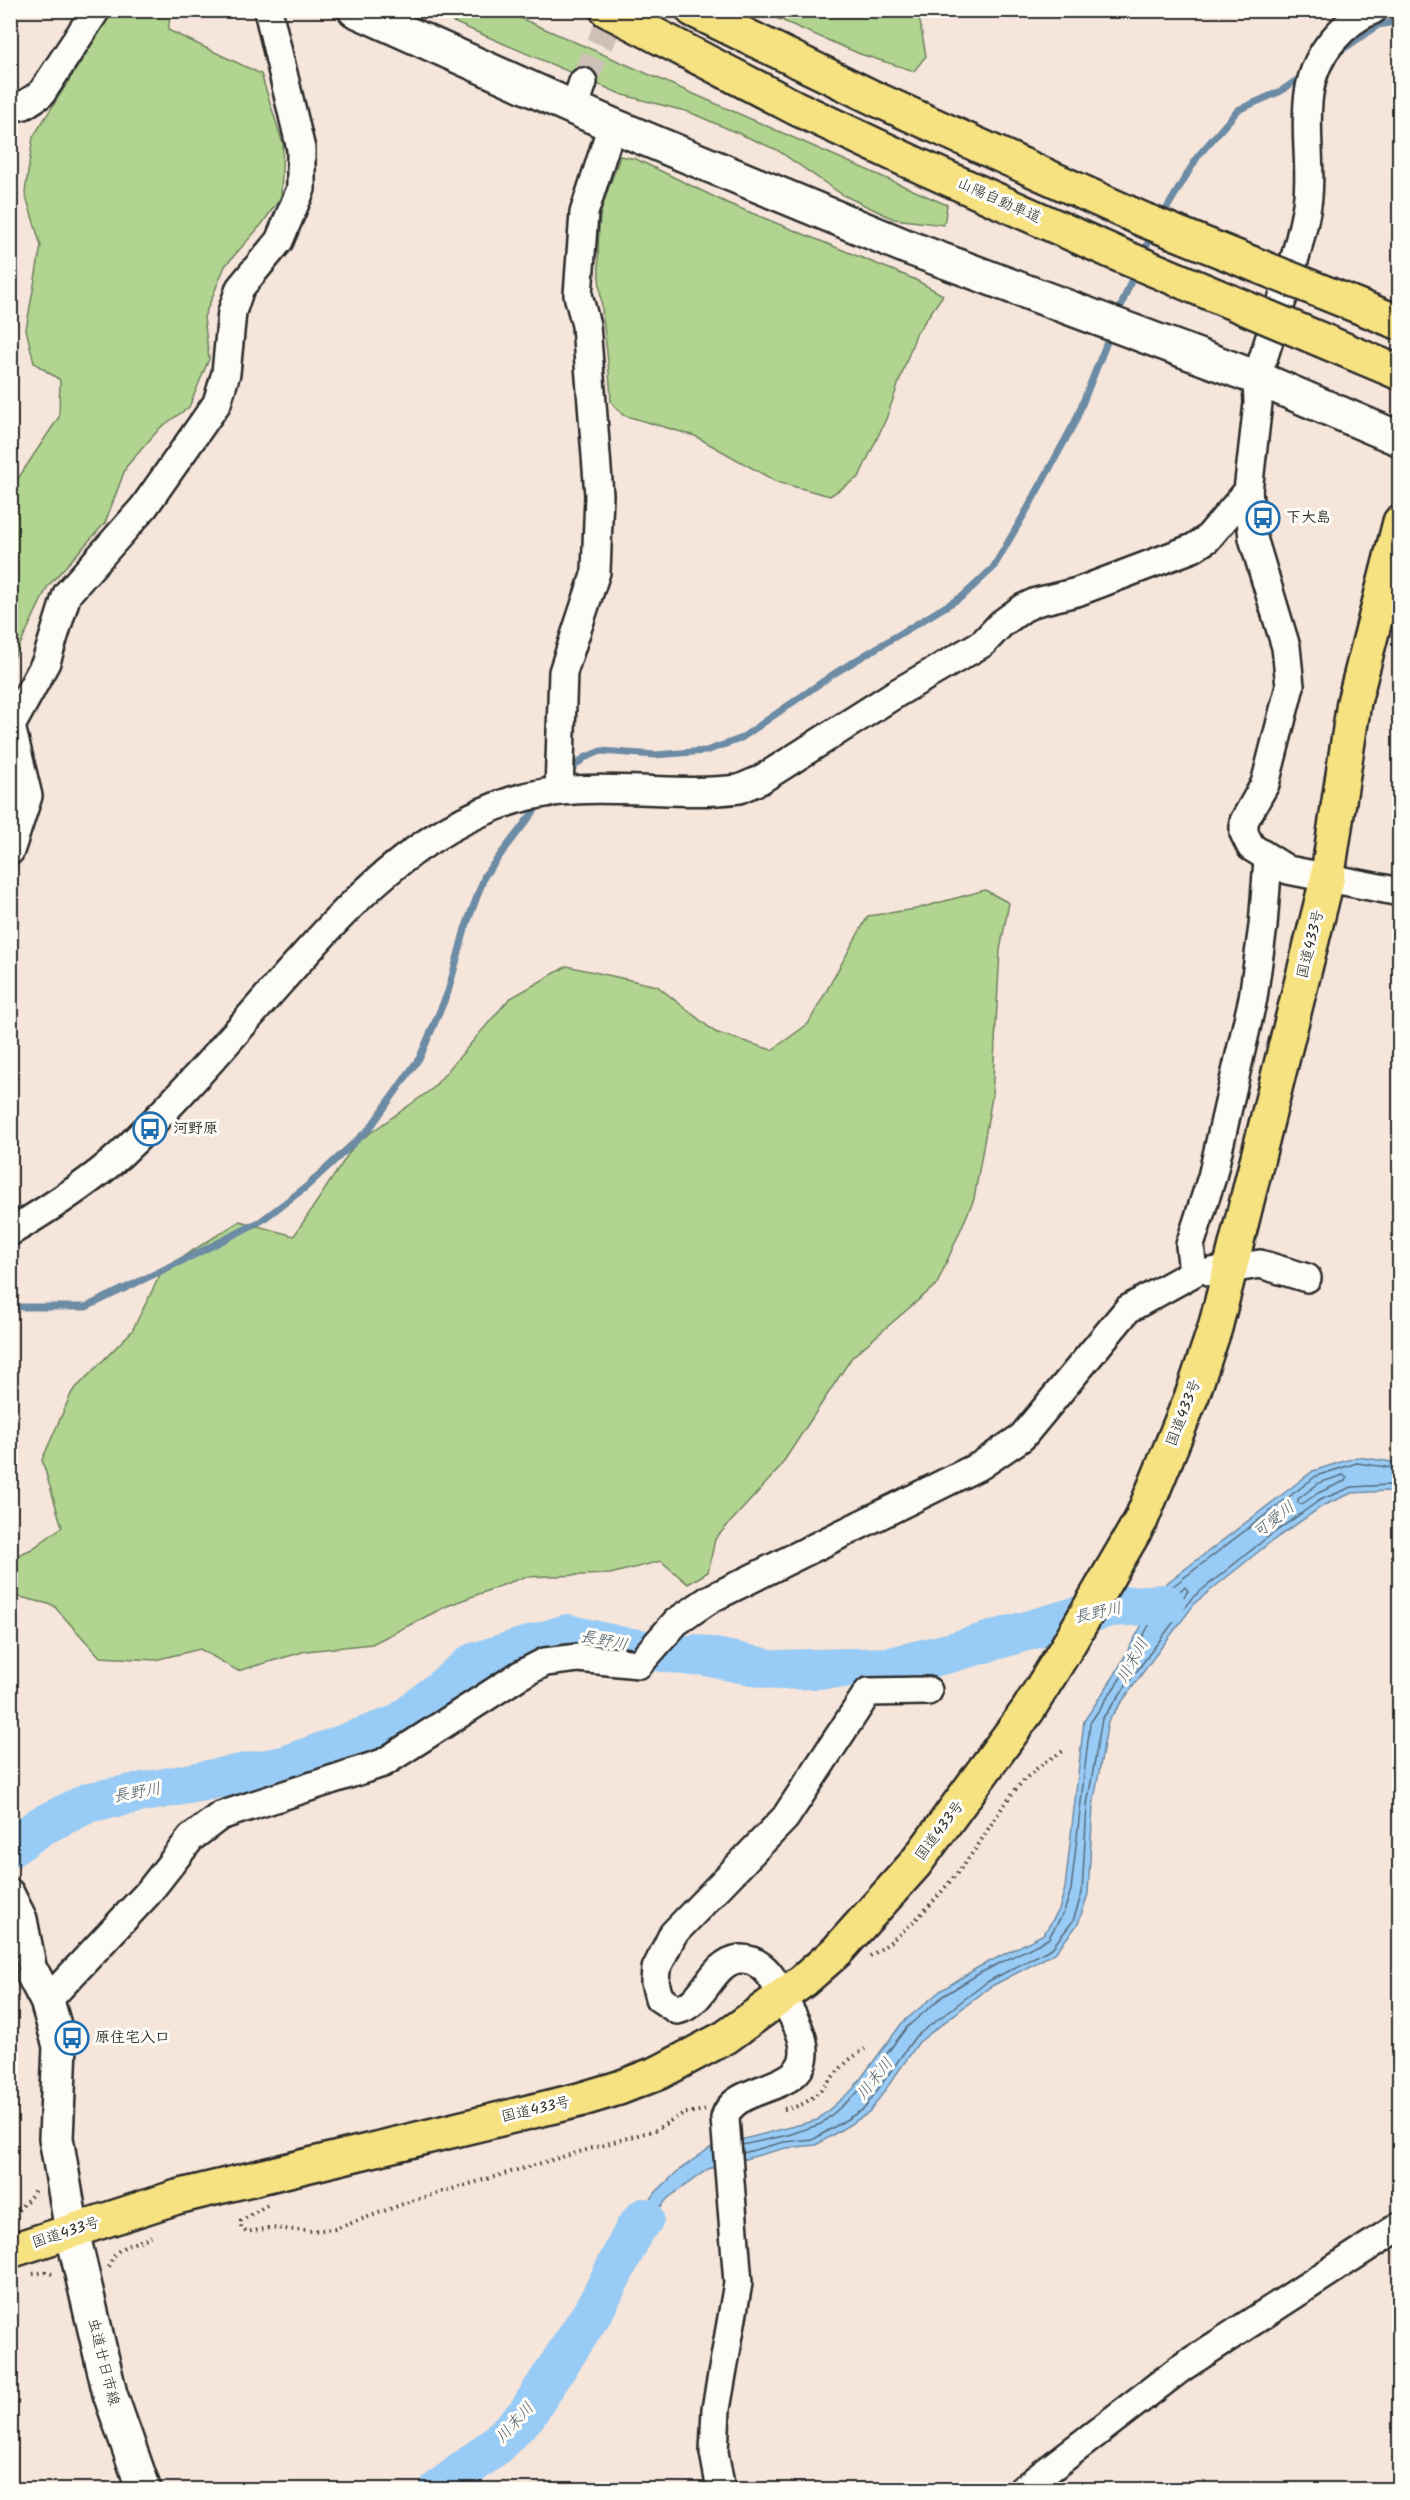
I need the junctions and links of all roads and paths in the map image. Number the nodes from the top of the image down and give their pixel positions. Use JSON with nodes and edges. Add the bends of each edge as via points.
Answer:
{"nodes":[{"id":1,"x":96,"y":10,"type":"edge"},
{"id":2,"x":268,"y":10,"type":"edge"},
{"id":3,"x":355,"y":10,"type":"edge"},
{"id":4,"x":593,"y":10,"type":"edge"},
{"id":5,"x":607,"y":10,"type":"edge"},
{"id":6,"x":693,"y":10,"type":"edge"},
{"id":7,"x":1373,"y":10,"type":"edge"},
{"id":8,"x":678,"y":48,"type":"junction"},
{"id":9,"x":10,"y":108,"type":"edge"},
{"id":10,"x":612,"y":125,"type":"junction"},
{"id":11,"x":1400,"y":323,"type":"edge"},
{"id":12,"x":1400,"y":373,"type":"edge"},
{"id":13,"x":1257,"y":378,"type":"junction"},
{"id":14,"x":1400,"y":439,"type":"edge"},
{"id":15,"x":1248,"y":491,"type":"junction"},
{"id":16,"x":1400,"y":522,"type":"edge"},
{"id":17,"x":1400,"y":605,"type":"edge"},
{"id":18,"x":559,"y":791,"type":"junction"},
{"id":19,"x":10,"y":851,"type":"edge"},
{"id":20,"x":1268,"y":860,"type":"junction"},
{"id":21,"x":1327,"y":875,"type":"junction"},
{"id":22,"x":1400,"y":892,"type":"edge"},
{"id":23,"x":10,"y":1232,"type":"edge"},
{"id":24,"x":1230,"y":1269,"type":"junction"},
{"id":25,"x":1193,"y":1273,"type":"junction"},
{"id":26,"x":1307,"y":1278,"type":"dead end"},
{"id":27,"x":928,"y":1691,"type":"dead end"},
{"id":28,"x":10,"y":1893,"type":"edge"},
{"id":29,"x":41,"y":1989,"type":"junction"},
{"id":30,"x":782,"y":1997,"type":"junction"},
{"id":31,"x":725,"y":2119,"type":"junction"},
{"id":32,"x":241,"y":2220,"type":"dead end"},
{"id":33,"x":1400,"y":2226,"type":"edge"},
{"id":34,"x":72,"y":2231,"type":"junction"},
{"id":35,"x":155,"y":2234,"type":"dead end"},
{"id":36,"x":10,"y":2251,"type":"edge"},
{"id":37,"x":108,"y":2274,"type":"dead end"},
{"id":38,"x":144,"y":2490,"type":"edge"},
{"id":39,"x":721,"y":2490,"type":"edge"},
{"id":40,"x":1022,"y":2490,"type":"edge"}],
"edges":[{"from":1,"to":9,"type":"street","via":[[41,94],[24,105]]},
{"from":2,"to":19,"type":"street","via":[[301,149],[301,189],[279,241],[240,288],[232,312],[226,373],[217,403],[144,507],[67,594],[46,662],[11,726],[28,796]]},
{"from":3,"to":10,"type":"street","via":[[578,95]]},
{"from":4,"to":8,"type":"highway"},
{"from":5,"to":8,"type":"highway","name":"山陽自動車道"},
{"from":6,"to":11,"type":"highway","bridge":true,"via":[[876,99],[1144,220]]},
{"from":7,"to":13,"type":"street","via":[[1338,34],[1326,48],[1310,81],[1305,118],[1306,211]]},
{"from":8,"to":12,"type":"highway","name":"山陽自動車道","bridge":true,"via":[[911,162]]},
{"from":10,"to":13,"type":"street","via":[[907,247]]},
{"from":10,"to":18,"type":"street","via":[[584,213],[578,295],[586,325],[598,484],[596,572],[563,672]]},
{"from":13,"to":14,"type":"street"},
{"from":13,"to":15,"type":"street"},
{"from":15,"to":18,"type":"street","via":[[1207,539],[1193,548],[1023,608],[984,643],[760,780],[723,791]]},
{"from":15,"to":20,"type":"street","via":[[1253,538],[1286,647],[1290,686],[1265,784],[1244,821],[1244,833],[1251,847]]},
{"from":16,"to":21,"type":"highway","name":"国道433号","via":[[1354,702]]},
{"from":17,"to":21,"type":"highway","name":"国道433号"},
{"from":18,"to":23,"type":"street","via":[[515,799],[482,812],[431,839],[387,870],[350,904],[120,1155]]},
{"from":20,"to":21,"type":"street","via":[[1288,870]]},
{"from":20,"to":25,"type":"street","via":[[1253,998],[1212,1177],[1190,1245]]},
{"from":21,"to":22,"type":"street"},
{"from":21,"to":24,"type":"highway","name":"国道433号"},
{"from":24,"to":25,"type":"street"},
{"from":24,"to":26,"type":"street","via":[[1260,1264]]},
{"from":24,"to":30,"type":"highway","name":"国道433号","via":[[1215,1328],[1141,1520],[1050,1674],[1002,1747],[915,1864],[837,1951]]},
{"from":25,"to":29,"type":"street","via":[[1128,1310],[1022,1437],[981,1465],[710,1599],[676,1622],[639,1664],[579,1658],[545,1662],[383,1763],[220,1816],[190,1838],[148,1893]]},
{"from":27,"to":30,"type":"street","via":[[867,1692],[785,1818],[739,1869],[688,1915],[673,1934],[656,1969],[659,1998],[677,2010],[687,2008],[726,1964],[738,1959],[752,1961],[766,1970]]},
{"from":28,"to":29,"type":"street","via":[[23,1919]]},
{"from":29,"to":34,"type":"street","name":"虫道廿日市線","via":[[60,2046],[56,2138]]},
{"from":30,"to":31,"type":"street","via":[[800,2034],[802,2061],[784,2081],[739,2100]]},
{"from":30,"to":34,"type":"highway","name":"国道433号","via":[[694,2055],[619,2088],[177,2197]]},
{"from":31,"to":32,"type":"path","via":[[703,2110],[682,2114],[655,2130],[414,2200],[335,2229],[271,2228],[246,2232],[241,2228]]},
{"from":31,"to":39,"type":"street","via":[[738,2283],[716,2409],[714,2452]]},
{"from":33,"to":40,"type":"street","via":[[1181,2368]]},
{"from":34,"to":36,"type":"highway","name":"国道433号"},
{"from":34,"to":38,"type":"street","name":"虫道廿日市線","via":[[110,2394]]},
{"from":35,"to":37,"type":"path","via":[[120,2248],[112,2258]]}]}
